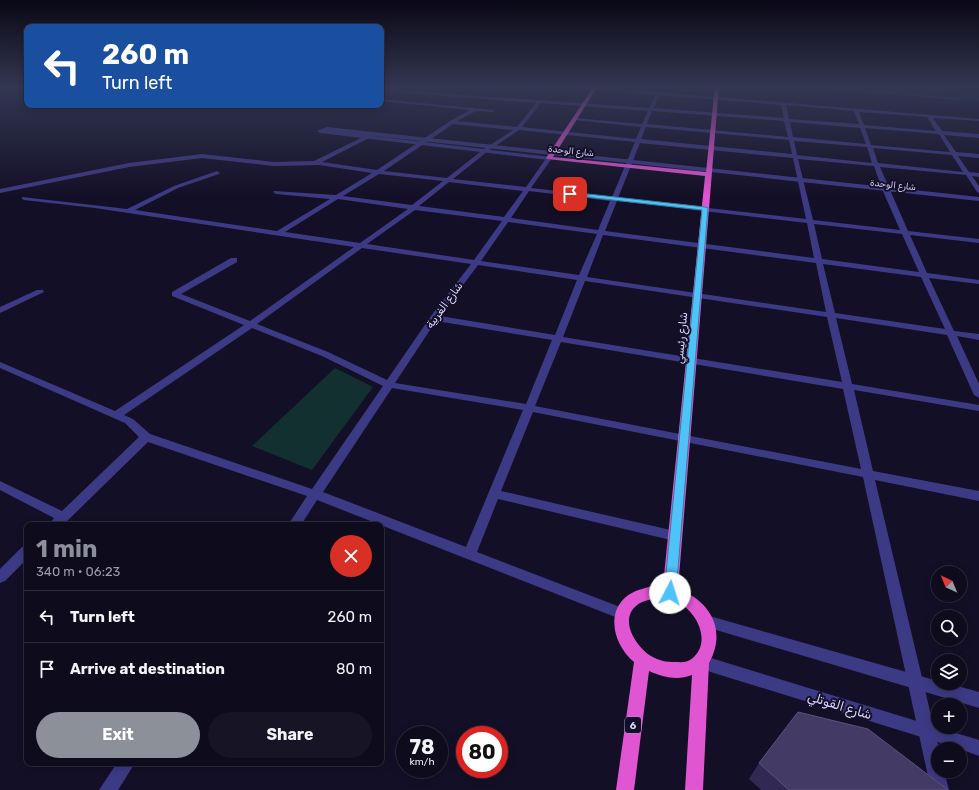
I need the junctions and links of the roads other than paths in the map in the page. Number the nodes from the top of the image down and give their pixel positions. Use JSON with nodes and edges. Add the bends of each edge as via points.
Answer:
{"nodes":[{"id":1,"x":451,"y":123,"type":"edge"},
{"id":2,"x":460,"y":123,"type":"edge"},
{"id":3,"x":523,"y":123,"type":"edge"},
{"id":4,"x":572,"y":123,"type":"edge"},
{"id":5,"x":619,"y":123,"type":"edge"},
{"id":6,"x":713,"y":123,"type":"edge"},
{"id":7,"x":788,"y":123,"type":"edge"},
{"id":8,"x":823,"y":123,"type":"edge"},
{"id":9,"x":861,"y":123,"type":"edge"},
{"id":10,"x":934,"y":123,"type":"edge"},
{"id":11,"x":644,"y":125,"type":"junction"},
{"id":12,"x":862,"y":126,"type":"junction"},
{"id":13,"x":518,"y":129,"type":"junction"},
{"id":14,"x":712,"y":131,"type":"junction"},
{"id":15,"x":941,"y":133,"type":"junction"},
{"id":16,"x":565,"y":134,"type":"junction"},
{"id":17,"x":979,"y":136,"type":"edge"},
{"id":18,"x":367,"y":137,"type":"junction"},
{"id":19,"x":791,"y":139,"type":"junction"},
{"id":20,"x":638,"y":141,"type":"junction"},
{"id":21,"x":424,"y":142,"type":"junction"},
{"id":22,"x":869,"y":146,"type":"junction"},
{"id":23,"x":711,"y":148,"type":"junction"},
{"id":24,"x":488,"y":149,"type":"junction"},
{"id":25,"x":955,"y":154,"type":"junction"},
{"id":26,"x":550,"y":156,"type":"junction"},
{"id":27,"x":795,"y":156,"type":"junction"},
{"id":28,"x":979,"y":156,"type":"edge"},
{"id":29,"x":313,"y":164,"type":"junction"},
{"id":30,"x":628,"y":164,"type":"junction"},
{"id":31,"x":876,"y":164,"type":"junction"},
{"id":32,"x":378,"y":172,"type":"junction"},
{"id":33,"x":708,"y":172,"type":"junction"},
{"id":34,"x":217,"y":173,"type":"dead end"},
{"id":35,"x":968,"y":174,"type":"junction"},
{"id":36,"x":979,"y":175,"type":"edge"},
{"id":37,"x":449,"y":180,"type":"junction"},
{"id":38,"x":801,"y":182,"type":"junction"},
{"id":39,"x":527,"y":189,"type":"junction"},
{"id":40,"x":0,"y":191,"type":"edge"},
{"id":41,"x":886,"y":191,"type":"junction"},
{"id":42,"x":979,"y":191,"type":"edge"},
{"id":43,"x":276,"y":192,"type":"dead end"},
{"id":44,"x":335,"y":197,"type":"junction"},
{"id":45,"x":24,"y":198,"type":"dead end"},
{"id":46,"x":614,"y":199,"type":"junction"},
{"id":47,"x":979,"y":199,"type":"edge"},
{"id":48,"x":979,"y":203,"type":"edge"},
{"id":49,"x":413,"y":208,"type":"junction"},
{"id":50,"x":705,"y":208,"type":"junction"},
{"id":51,"x":128,"y":211,"type":"junction"},
{"id":52,"x":506,"y":220,"type":"junction"},
{"id":53,"x":810,"y":221,"type":"junction"},
{"id":54,"x":600,"y":232,"type":"junction"},
{"id":55,"x":904,"y":232,"type":"junction"},
{"id":56,"x":277,"y":234,"type":"junction"},
{"id":57,"x":979,"y":241,"type":"edge"},
{"id":58,"x":360,"y":246,"type":"junction"},
{"id":59,"x":702,"y":246,"type":"junction"},
{"id":60,"x":234,"y":260,"type":"dead end"},
{"id":61,"x":819,"y":261,"type":"junction"},
{"id":62,"x":476,"y":263,"type":"junction"},
{"id":63,"x":924,"y":275,"type":"junction"},
{"id":64,"x":582,"y":279,"type":"junction"},
{"id":65,"x":979,"y":282,"type":"edge"},
{"id":66,"x":40,"y":292,"type":"dead end"},
{"id":67,"x":697,"y":296,"type":"junction"},
{"id":68,"x":0,"y":310,"type":"edge"},
{"id":69,"x":832,"y":316,"type":"junction"},
{"id":70,"x":434,"y":318,"type":"junction"},
{"id":71,"x":250,"y":325,"type":"junction"},
{"id":72,"x":950,"y":333,"type":"junction"},
{"id":73,"x":979,"y":337,"type":"edge"},
{"id":74,"x":558,"y":338,"type":"junction"},
{"id":75,"x":691,"y":360,"type":"junction"},
{"id":76,"x":0,"y":366,"type":"edge"},
{"id":77,"x":390,"y":385,"type":"junction"},
{"id":78,"x":848,"y":386,"type":"junction"},
{"id":79,"x":979,"y":395,"type":"edge"},
{"id":80,"x":529,"y":408,"type":"junction"},
{"id":81,"x":979,"y":408,"type":"edge"},
{"id":82,"x":116,"y":415,"type":"junction"},
{"id":83,"x":146,"y":437,"type":"junction"},
{"id":84,"x":684,"y":438,"type":"junction"},
{"id":85,"x":868,"y":474,"type":"junction"},
{"id":86,"x":0,"y":485,"type":"edge"},
{"id":87,"x":315,"y":494,"type":"junction"},
{"id":88,"x":494,"y":494,"type":"junction"},
{"id":89,"x":979,"y":496,"type":"edge"},
{"id":90,"x":59,"y":521,"type":"edge"},
{"id":91,"x":296,"y":522,"type":"edge"},
{"id":92,"x":675,"y":536,"type":"junction"},
{"id":93,"x":470,"y":554,"type":"junction"},
{"id":94,"x":24,"y":555,"type":"edge"},
{"id":95,"x":0,"y":577,"type":"edge"},
{"id":96,"x":670,"y":593,"type":"junction"},
{"id":97,"x":622,"y":614,"type":"junction"},
{"id":98,"x":706,"y":621,"type":"junction"},
{"id":99,"x":642,"y":660,"type":"junction"},
{"id":100,"x":701,"y":662,"type":"junction"},
{"id":101,"x":916,"y":682,"type":"junction"},
{"id":102,"x":979,"y":700,"type":"edge"},
{"id":103,"x":927,"y":732,"type":"junction"},
{"id":104,"x":979,"y":748,"type":"edge"},
{"id":105,"x":125,"y":766,"type":"edge"},
{"id":106,"x":108,"y":790,"type":"edge"},
{"id":107,"x":625,"y":790,"type":"edge"},
{"id":108,"x":694,"y":790,"type":"edge"},
{"id":109,"x":940,"y":790,"type":"edge"}],
"edges":[{"from":1,"to":21,"type":"street"},
{"from":2,"to":13,"type":"street"},
{"from":3,"to":13,"type":"street"},
{"from":4,"to":16,"type":"highway","name":"شارع الغربية"},
{"from":5,"to":11,"type":"street"},
{"from":6,"to":14,"type":"highway","name":"شارع رئيسي"},
{"from":7,"to":19,"type":"street"},
{"from":8,"to":12,"type":"street"},
{"from":9,"to":12,"type":"street"},
{"from":10,"to":15,"type":"street"},
{"from":11,"to":14,"type":"street"},
{"from":11,"to":20,"type":"street"},
{"from":12,"to":15,"type":"street"},
{"from":12,"to":22,"type":"street"},
{"from":13,"to":16,"type":"street"},
{"from":13,"to":24,"type":"street"},
{"from":14,"to":19,"type":"street"},
{"from":14,"to":23,"type":"highway","name":"شارع رئيسي"},
{"from":15,"to":17,"type":"street"},
{"from":15,"to":25,"type":"street"},
{"from":16,"to":20,"type":"street"},
{"from":16,"to":26,"type":"highway","name":"شارع الغربية"},
{"from":18,"to":21,"type":"street","name":"شارع الوحدة"},
{"from":18,"to":21,"type":"street","name":"شارع الوحدة","via":[[320,131],[327,129]]},
{"from":18,"to":29,"type":"street"},
{"from":19,"to":22,"type":"street"},
{"from":19,"to":27,"type":"street"},
{"from":20,"to":23,"type":"street"},
{"from":20,"to":30,"type":"street"},
{"from":21,"to":24,"type":"street","name":"شارع الوحدة"},
{"from":21,"to":32,"type":"street"},
{"from":22,"to":25,"type":"street"},
{"from":22,"to":31,"type":"street"},
{"from":23,"to":27,"type":"street"},
{"from":23,"to":33,"type":"highway","name":"شارع رئيسي"},
{"from":24,"to":26,"type":"street","name":"شارع الوحدة"},
{"from":24,"to":37,"type":"street"},
{"from":25,"to":28,"type":"street"},
{"from":25,"to":35,"type":"street"},
{"from":26,"to":30,"type":"highway","name":"شارع الوحدة"},
{"from":26,"to":39,"type":"street","name":"شارع الغربية"},
{"from":27,"to":31,"type":"street"},
{"from":27,"to":38,"type":"street"},
{"from":29,"to":32,"type":"street"},
{"from":29,"to":40,"type":"street","via":[[274,164],[202,156],[129,165]]},
{"from":30,"to":33,"type":"highway","name":"شارع الوحدة"},
{"from":30,"to":46,"type":"street"},
{"from":31,"to":35,"type":"street"},
{"from":31,"to":41,"type":"street"},
{"from":32,"to":37,"type":"street"},
{"from":32,"to":44,"type":"street"},
{"from":33,"to":38,"type":"street","name":"شارع الوحدة"},
{"from":33,"to":50,"type":"highway","name":"شارع رئيسي"},
{"from":34,"to":51,"type":"street","via":[[176,187]]},
{"from":35,"to":36,"type":"street"},
{"from":35,"to":42,"type":"street"},
{"from":37,"to":39,"type":"street"},
{"from":37,"to":49,"type":"street"},
{"from":38,"to":41,"type":"street","name":"شارع الوحدة"},
{"from":38,"to":53,"type":"street"},
{"from":39,"to":46,"type":"street"},
{"from":39,"to":52,"type":"street","name":"شارع الغربية"},
{"from":41,"to":47,"type":"street","name":"شارع الوحدة"},
{"from":41,"to":48,"type":"street","name":"شارع الوحدة"},
{"from":41,"to":55,"type":"street"},
{"from":43,"to":44,"type":"street"},
{"from":44,"to":49,"type":"street"},
{"from":44,"to":56,"type":"street"},
{"from":45,"to":51,"type":"street"},
{"from":46,"to":50,"type":"street"},
{"from":46,"to":54,"type":"street"},
{"from":49,"to":52,"type":"street"},
{"from":49,"to":58,"type":"street"},
{"from":50,"to":53,"type":"street"},
{"from":50,"to":59,"type":"highway","name":"شارع رئيسي"},
{"from":51,"to":56,"type":"street"},
{"from":52,"to":54,"type":"street"},
{"from":52,"to":62,"type":"street","name":"شارع الغربية"},
{"from":53,"to":55,"type":"street"},
{"from":53,"to":61,"type":"street"},
{"from":54,"to":59,"type":"street"},
{"from":54,"to":64,"type":"street"},
{"from":55,"to":57,"type":"street"},
{"from":55,"to":63,"type":"street"},
{"from":56,"to":58,"type":"street"},
{"from":58,"to":62,"type":"street"},
{"from":58,"to":71,"type":"street"},
{"from":59,"to":61,"type":"street"},
{"from":59,"to":67,"type":"highway","name":"شارع رئيسي"},
{"from":60,"to":71,"type":"street","via":[[175,294]]},
{"from":61,"to":63,"type":"street"},
{"from":61,"to":69,"type":"street"},
{"from":62,"to":64,"type":"street"},
{"from":62,"to":70,"type":"street","name":"شارع الغربية"},
{"from":63,"to":65,"type":"street"},
{"from":63,"to":72,"type":"street"},
{"from":64,"to":67,"type":"street"},
{"from":64,"to":74,"type":"street"},
{"from":66,"to":68,"type":"street"},
{"from":67,"to":69,"type":"street"},
{"from":67,"to":75,"type":"highway","name":"شارع رئيسي"},
{"from":69,"to":72,"type":"street"},
{"from":69,"to":78,"type":"street"},
{"from":70,"to":74,"type":"street"},
{"from":70,"to":77,"type":"street","name":"شارع الغربية"},
{"from":71,"to":77,"type":"street","via":[[325,354]]},
{"from":71,"to":82,"type":"street"},
{"from":72,"to":73,"type":"street"},
{"from":72,"to":79,"type":"street"},
{"from":74,"to":75,"type":"street"},
{"from":74,"to":80,"type":"street"},
{"from":75,"to":78,"type":"street"},
{"from":75,"to":84,"type":"highway","name":"شارع رئيسي"},
{"from":76,"to":82,"type":"street"},
{"from":77,"to":80,"type":"street"},
{"from":77,"to":87,"type":"street","name":"شارع الغربية"},
{"from":78,"to":81,"type":"street"},
{"from":78,"to":85,"type":"street"},
{"from":80,"to":84,"type":"street"},
{"from":80,"to":88,"type":"street"},
{"from":82,"to":83,"type":"street","via":[[129,421]]},
{"from":83,"to":87,"type":"street"},
{"from":83,"to":90,"type":"street"},
{"from":84,"to":85,"type":"street"},
{"from":84,"to":92,"type":"highway","name":"شارع رئيسي"},
{"from":85,"to":89,"type":"street"},
{"from":85,"to":101,"type":"street"},
{"from":86,"to":90,"type":"street"},
{"from":87,"to":91,"type":"street","name":"شارع الغربية"},
{"from":87,"to":93,"type":"street"},
{"from":88,"to":92,"type":"street"},
{"from":88,"to":93,"type":"street"},
{"from":92,"to":96,"type":"highway","name":"شارع رئيسي"},
{"from":93,"to":97,"type":"street"},
{"from":94,"to":95,"type":"street"},
{"from":96,"to":97,"type":"highway","via":[[645,592],[627,604]]},
{"from":96,"to":98,"type":"highway","via":[[697,608]]},
{"from":97,"to":99,"type":"highway","via":[[624,638],[631,650]]},
{"from":98,"to":100,"type":"highway","via":[[710,635],[709,650]]},
{"from":98,"to":101,"type":"street"},
{"from":99,"to":100,"type":"highway","via":[[657,668],[673,671],[688,669]]},
{"from":99,"to":107,"type":"highway","number":"6"},
{"from":100,"to":103,"type":"street","name":"شارع القوتلي"},
{"from":100,"to":108,"type":"highway"},
{"from":101,"to":102,"type":"street"},
{"from":101,"to":103,"type":"street"},
{"from":103,"to":104,"type":"street","name":"شارع القوتلي"},
{"from":103,"to":109,"type":"street"},
{"from":105,"to":106,"type":"street"}]}
